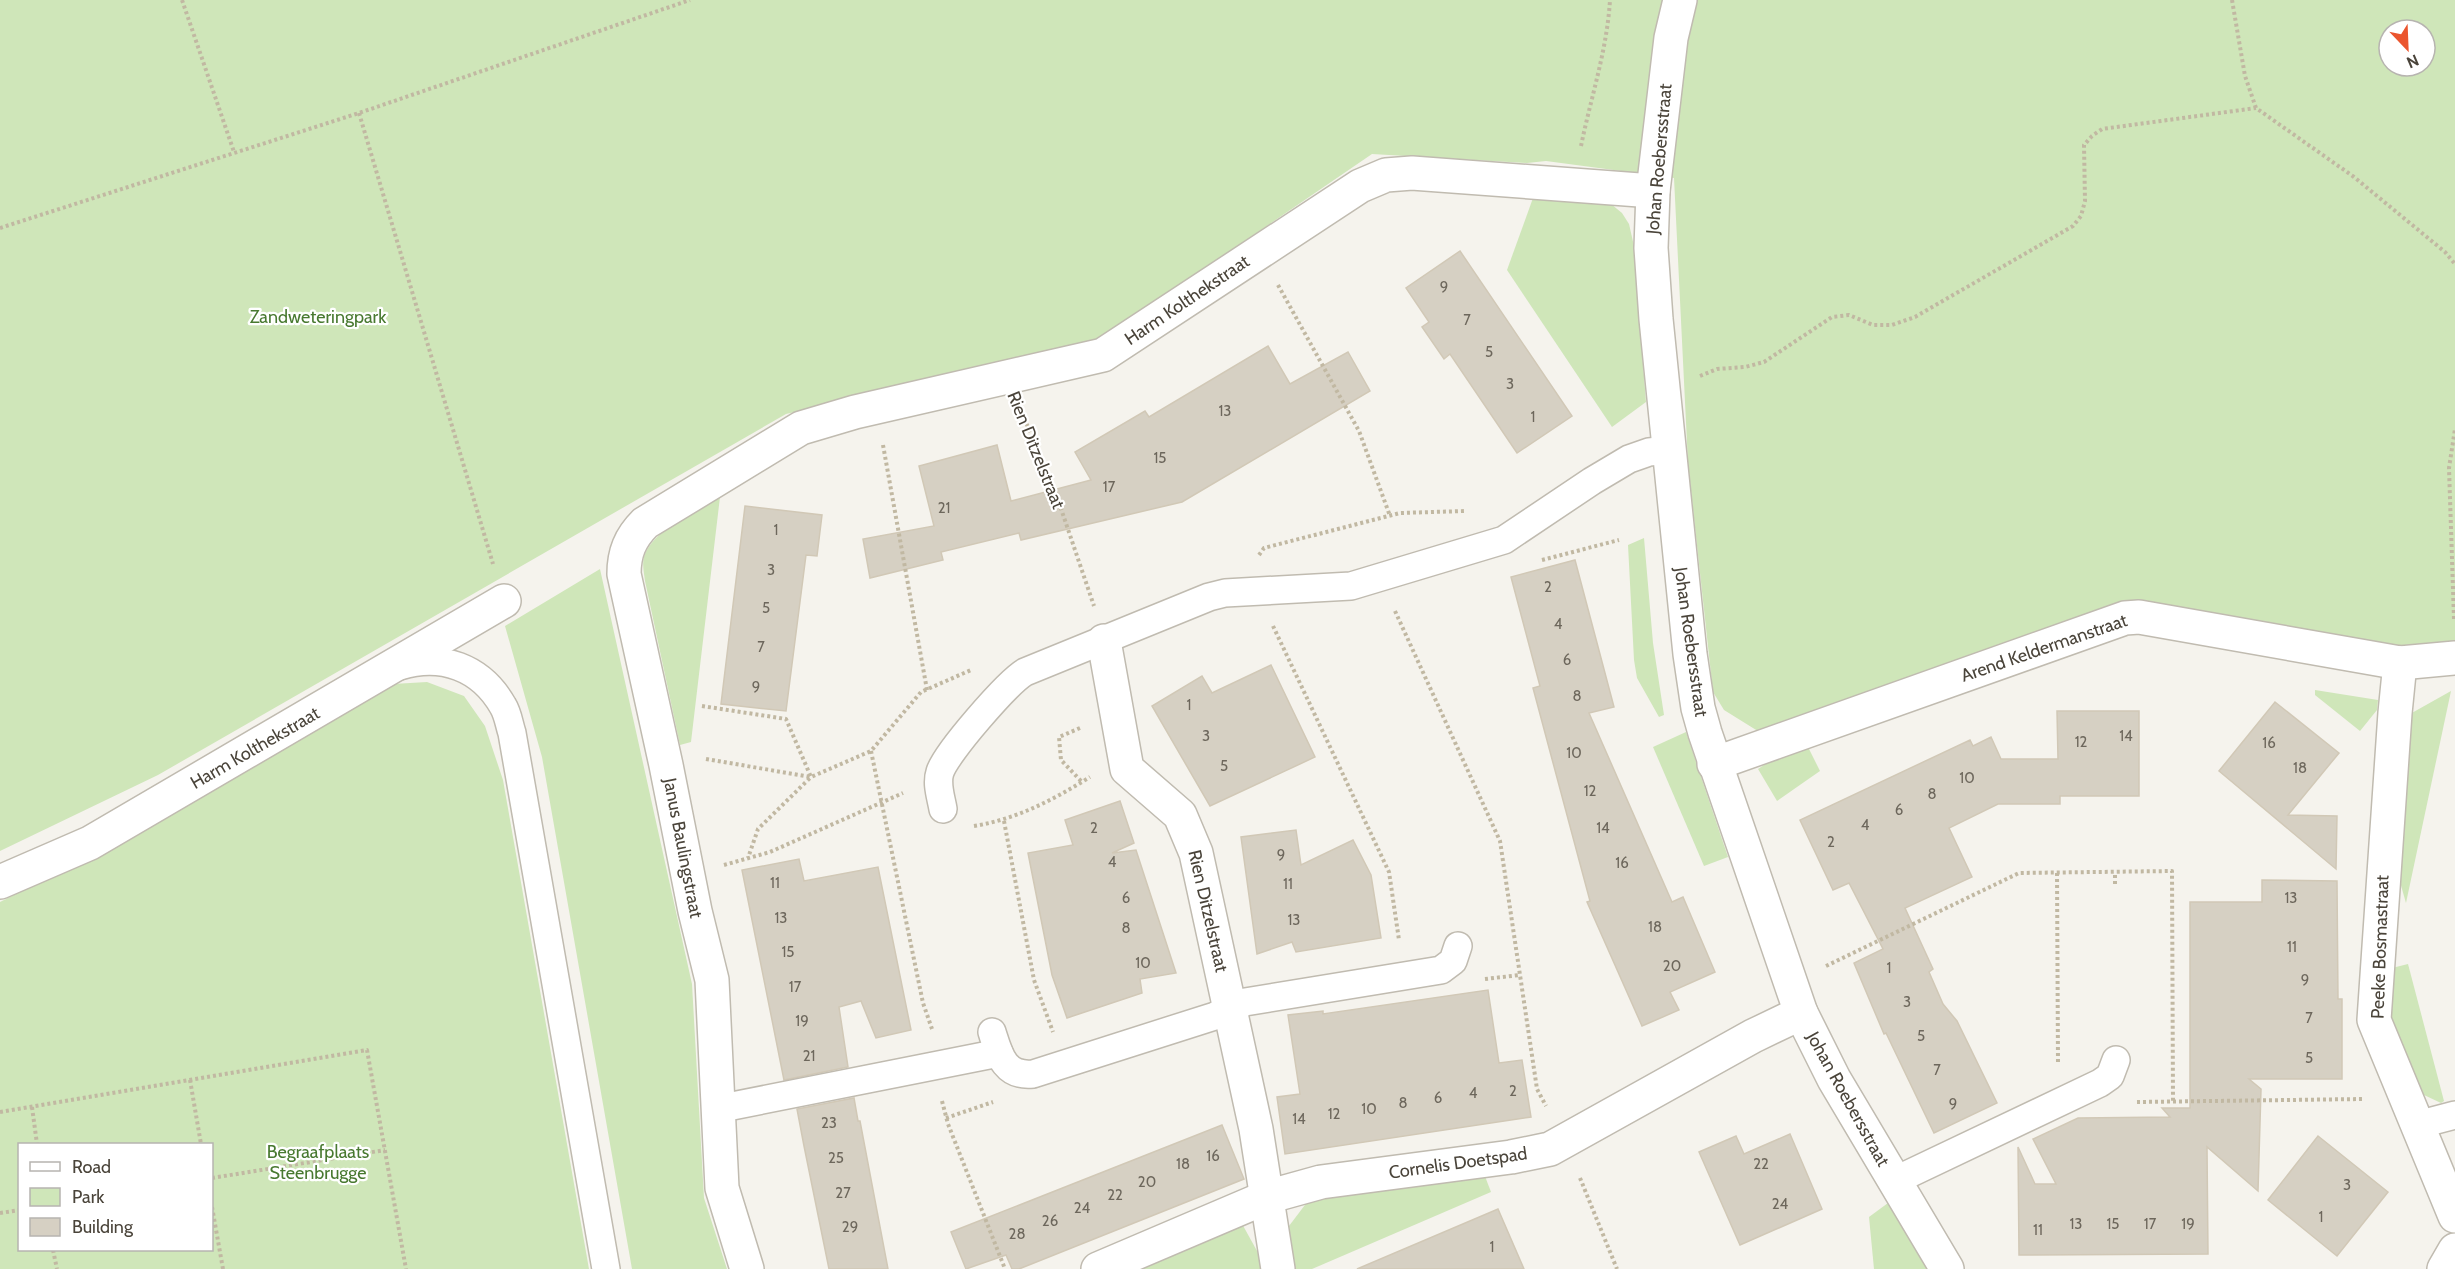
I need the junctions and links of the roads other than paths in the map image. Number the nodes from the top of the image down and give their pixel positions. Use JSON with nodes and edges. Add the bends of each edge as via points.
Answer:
{"nodes":[{"id":1,"x":1680,"y":0,"type":"edge"},
{"id":2,"x":1653,"y":191,"type":"junction"},
{"id":3,"x":1669,"y":450,"type":"junction"},
{"id":4,"x":722,"y":475,"type":"joint"},
{"id":5,"x":504,"y":601,"type":"road end"},
{"id":6,"x":1104,"y":641,"type":"junction"},
{"id":7,"x":2455,"y":658,"type":"edge"},
{"id":8,"x":2400,"y":663,"type":"junction"},
{"id":9,"x":393,"y":668,"type":"junction"},
{"id":10,"x":1714,"y":764,"type":"junction"},
{"id":11,"x":941,"y":797,"type":"road end"},
{"id":12,"x":0,"y":882,"type":"edge"},
{"id":13,"x":1458,"y":946,"type":"dead end"},
{"id":14,"x":1230,"y":1009,"type":"junction"},
{"id":15,"x":1801,"y":1013,"type":"junction"},
{"id":16,"x":2113,"y":1068,"type":"road end"},
{"id":17,"x":717,"y":1109,"type":"junction"},
{"id":18,"x":2411,"y":1112,"type":"junction"},
{"id":19,"x":2455,"y":1115,"type":"edge"},
{"id":20,"x":1894,"y":1181,"type":"junction"},
{"id":21,"x":1267,"y":1197,"type":"junction"},
{"id":22,"x":2455,"y":1216,"type":"edge"},
{"id":23,"x":2455,"y":1250,"type":"edge"},
{"id":24,"x":606,"y":1269,"type":"edge"},
{"id":25,"x":747,"y":1269,"type":"edge"},
{"id":26,"x":1098,"y":1269,"type":"edge"},
{"id":27,"x":1278,"y":1269,"type":"edge"},
{"id":28,"x":1947,"y":1269,"type":"edge"},
{"id":29,"x":2444,"y":1269,"type":"edge"}],
"edges":[{"from":1,"to":2,"type":"street","name":"Johan Roebersstraat","via":[[1671,38]]},
{"from":2,"to":3,"type":"street","name":"Johan Roebersstraat","via":[[1651,248]]},
{"from":2,"to":4,"type":"street","name":"Harm Kolthekstraat","via":[[1412,173],[1386,175],[1360,186],[1103,355],[801,428]]},
{"from":3,"to":6,"type":"lane","via":[[1629,459],[1504,540],[1380,578],[1330,588],[1209,597]]},
{"from":3,"to":10,"type":"street","name":"Johan Roebersstraat","via":[[1693,683]]},
{"from":4,"to":17,"type":"street","name":"Janus Baulingstraat","via":[[645,523],[632,538],[625,555],[626,584],[712,980]]},
{"from":5,"to":9,"type":"street","name":"Harm Kolthekstraat"},
{"from":6,"to":11,"type":"lane","via":[[1025,672],[1008,684],[947,759],[939,776]]},
{"from":6,"to":14,"type":"street","name":"Rien Ditzelstraat","via":[[1126,769],[1180,814],[1196,853]]},
{"from":7,"to":8,"type":"street","name":"Arend Keldermanstraat"},
{"from":8,"to":10,"type":"street","name":"Arend Keldermanstraat","via":[[2125,618]]},
{"from":8,"to":18,"type":"street","name":"Peeke Bosmastraat","via":[[2374,1020]]},
{"from":9,"to":12,"type":"street","name":"Harm Kolthekstraat","via":[[90,843]]},
{"from":9,"to":24,"type":"lane","via":[[418,660],[444,662],[469,670],[489,686],[504,708],[512,733]]},
{"from":10,"to":15,"type":"street","name":"Johan Roebersstraat"},
{"from":13,"to":14,"type":"lane","via":[[1453,961],[1441,970],[1245,1002]]},
{"from":14,"to":17,"type":"lane","via":[[1033,1074],[1018,1073],[1001,1052]]},
{"from":14,"to":21,"type":"street","name":"Rien Ditzelstraat"},
{"from":15,"to":20,"type":"street","name":"Johan Roebersstraat","via":[[1834,1079]]},
{"from":15,"to":21,"type":"street","name":"Cornelis Doetspad","via":[[1550,1149],[1321,1182]]},
{"from":16,"to":20,"type":"lane","via":[[2065,1099]]},
{"from":17,"to":25,"type":"street","name":"Janus Baulingstraat","via":[[722,1188]]},
{"from":18,"to":19,"type":"lane"},
{"from":18,"to":22,"type":"street","name":"Peeke Bosmastraat"},
{"from":20,"to":28,"type":"street","name":"Johan Roebersstraat"},
{"from":21,"to":26,"type":"street","name":"Cornelis Doetspad"},
{"from":21,"to":27,"type":"street","name":"Rien Ditzelstraat"},
{"from":23,"to":29,"type":"street"}]}
